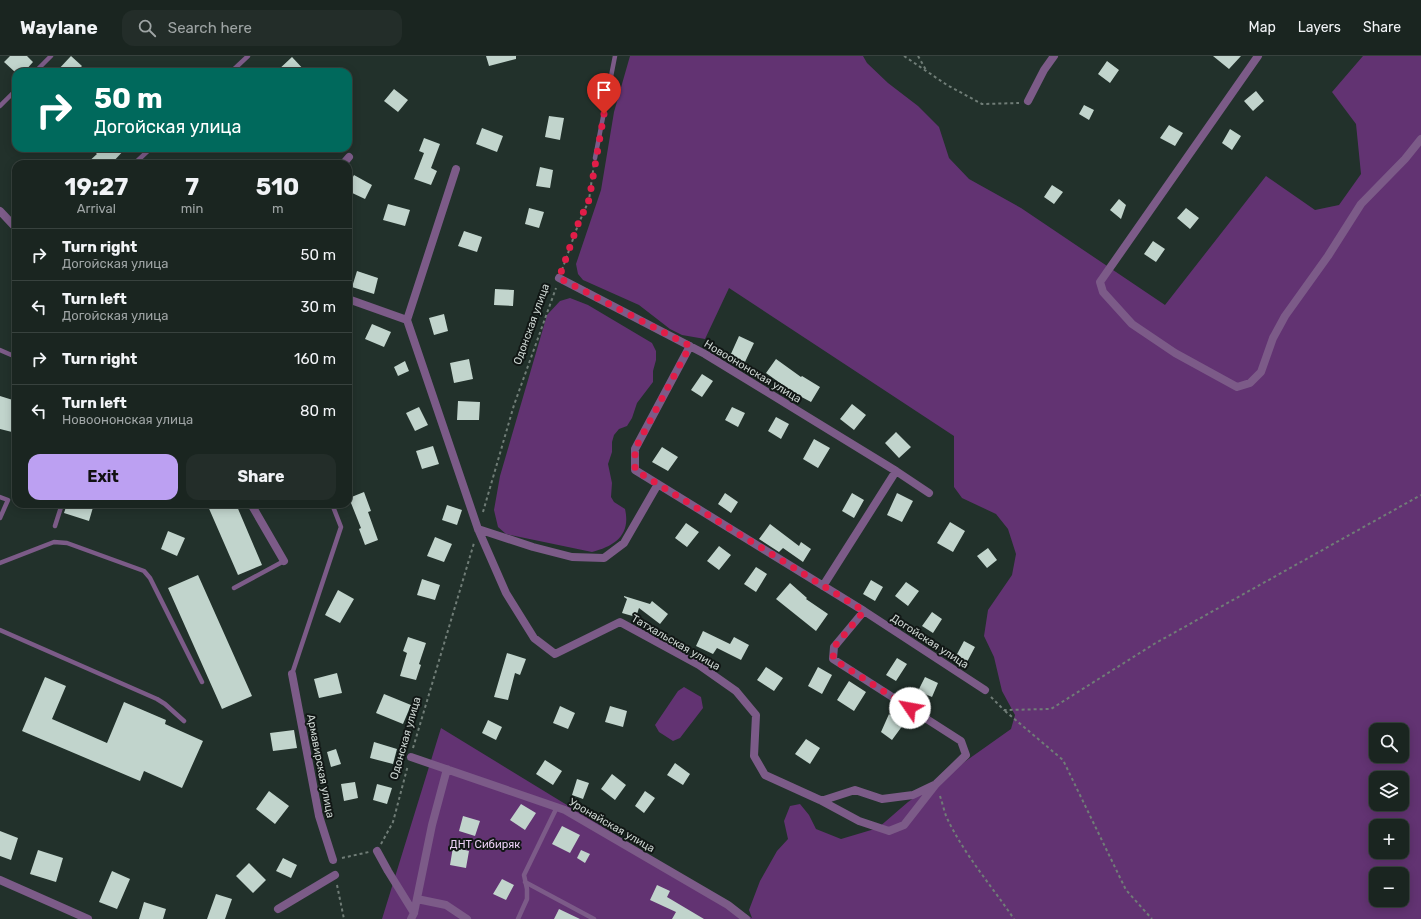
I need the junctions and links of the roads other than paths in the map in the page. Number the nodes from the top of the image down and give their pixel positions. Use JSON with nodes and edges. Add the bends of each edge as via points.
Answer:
{"nodes":[{"id":1,"x":51,"y":56,"type":"edge"},
{"id":2,"x":248,"y":56,"type":"edge"},
{"id":3,"x":615,"y":56,"type":"edge"},
{"id":4,"x":1054,"y":56,"type":"edge"},
{"id":5,"x":1258,"y":56,"type":"edge"},
{"id":6,"x":39,"y":68,"type":"edge"},
{"id":7,"x":235,"y":68,"type":"edge"},
{"id":8,"x":12,"y":94,"type":"edge"},
{"id":9,"x":1028,"y":101,"type":"road end"},
{"id":10,"x":0,"y":106,"type":"edge"},
{"id":11,"x":1421,"y":139,"type":"edge"},
{"id":12,"x":147,"y":152,"type":"edge"},
{"id":13,"x":349,"y":157,"type":"dead end"},
{"id":14,"x":595,"y":158,"type":"road end"},
{"id":15,"x":138,"y":160,"type":"edge"},
{"id":16,"x":346,"y":160,"type":"edge"},
{"id":17,"x":456,"y":169,"type":"dead end"},
{"id":18,"x":0,"y":211,"type":"edge"},
{"id":19,"x":12,"y":224,"type":"edge"},
{"id":20,"x":559,"y":278,"type":"road end"},
{"id":21,"x":352,"y":299,"type":"edge"},
{"id":22,"x":407,"y":320,"type":"junction"},
{"id":23,"x":690,"y":346,"type":"junction"},
{"id":24,"x":0,"y":350,"type":"edge"},
{"id":25,"x":12,"y":355,"type":"edge"},
{"id":26,"x":896,"y":471,"type":"junction"},
{"id":27,"x":658,"y":484,"type":"junction"},
{"id":28,"x":929,"y":493,"type":"dead end"},
{"id":29,"x":0,"y":497,"type":"edge"},
{"id":30,"x":61,"y":508,"type":"edge"},
{"id":31,"x":253,"y":508,"type":"edge"},
{"id":32,"x":334,"y":508,"type":"edge"},
{"id":33,"x":0,"y":518,"type":"edge"},
{"id":34,"x":55,"y":526,"type":"dead end"},
{"id":35,"x":478,"y":529,"type":"junction"},
{"id":36,"x":284,"y":561,"type":"joint"},
{"id":37,"x":0,"y":563,"type":"edge"},
{"id":38,"x":823,"y":586,"type":"junction"},
{"id":39,"x":234,"y":588,"type":"dead end"},
{"id":40,"x":864,"y":611,"type":"junction"},
{"id":41,"x":0,"y":630,"type":"edge"},
{"id":42,"x":292,"y":674,"type":"joint"},
{"id":43,"x":202,"y":682,"type":"dead end"},
{"id":44,"x":985,"y":690,"type":"road end"},
{"id":45,"x":184,"y":721,"type":"dead end"},
{"id":46,"x":411,"y":757,"type":"road end"},
{"id":47,"x":447,"y":768,"type":"junction"},
{"id":48,"x":936,"y":784,"type":"junction"},
{"id":49,"x":820,"y":800,"type":"junction"},
{"id":50,"x":556,"y":807,"type":"junction"},
{"id":51,"x":377,"y":851,"type":"road end"},
{"id":52,"x":333,"y":860,"type":"road end"},
{"id":53,"x":335,"y":875,"type":"road end"},
{"id":54,"x":0,"y":880,"type":"edge"},
{"id":55,"x":525,"y":882,"type":"junction"},
{"id":56,"x":417,"y":899,"type":"junction"},
{"id":57,"x":278,"y":909,"type":"dead end"},
{"id":58,"x":412,"y":916,"type":"edge"},
{"id":59,"x":88,"y":919,"type":"edge"},
{"id":60,"x":467,"y":919,"type":"edge"},
{"id":61,"x":518,"y":919,"type":"edge"},
{"id":62,"x":594,"y":919,"type":"edge"},
{"id":63,"x":746,"y":919,"type":"edge"}],
"edges":[{"from":1,"to":6,"type":"lane"},
{"from":2,"to":7,"type":"lane"},
{"from":3,"to":14,"type":"lane"},
{"from":4,"to":9,"type":"street"},
{"from":5,"to":11,"type":"street","via":[[1100,282],[1103,292],[1132,324],[1175,353],[1237,387],[1250,382],[1261,372],[1273,338],[1285,316],[1361,204]]},
{"from":8,"to":10,"type":"lane"},
{"from":12,"to":15,"type":"lane"},
{"from":13,"to":16,"type":"street"},
{"from":17,"to":22,"type":"street"},
{"from":18,"to":19,"type":"street"},
{"from":20,"to":23,"type":"street","name":"Новоононская улица"},
{"from":21,"to":22,"type":"street"},
{"from":22,"to":35,"type":"street"},
{"from":23,"to":26,"type":"street","name":"Новоононская улица"},
{"from":23,"to":27,"type":"street","name":"Догойская улица","via":[[635,449],[635,470]]},
{"from":24,"to":25,"type":"lane"},
{"from":26,"to":28,"type":"street","name":"Новоононская улица"},
{"from":26,"to":38,"type":"street"},
{"from":27,"to":35,"type":"street","via":[[624,543],[604,558],[572,557]]},
{"from":27,"to":38,"type":"street","name":"Догойская улица"},
{"from":29,"to":33,"type":"lane","via":[[8,500]]},
{"from":30,"to":34,"type":"lane"},
{"from":31,"to":36,"type":"street"},
{"from":32,"to":42,"type":"lane","via":[[341,527]]},
{"from":35,"to":49,"type":"street","name":"Татхальская улица","via":[[506,593],[534,638],[555,654],[620,622],[699,665],[736,691],[756,715],[754,756],[765,775]]},
{"from":36,"to":39,"type":"lane"},
{"from":37,"to":43,"type":"lane","via":[[54,542],[61,542],[144,571],[150,578]]},
{"from":38,"to":40,"type":"street","name":"Догойская улица"},
{"from":40,"to":44,"type":"street","name":"Догойская улица"},
{"from":40,"to":48,"type":"street","via":[[834,647],[833,659],[961,740],[966,756]]},
{"from":41,"to":45,"type":"lane","via":[[157,699]]},
{"from":42,"to":52,"type":"street","name":"Армавирская улица","via":[[319,816]]},
{"from":46,"to":47,"type":"street","name":"Уронайская улица"},
{"from":47,"to":50,"type":"street","name":"Уронайская улица"},
{"from":47,"to":56,"type":"street"},
{"from":48,"to":49,"type":"street","via":[[913,795],[882,799],[855,790]]},
{"from":48,"to":49,"type":"street","via":[[904,825],[889,831],[859,821]]},
{"from":50,"to":55,"type":"lane","via":[[524,875]]},
{"from":50,"to":63,"type":"street","name":"Уронайская улица","via":[[728,905]]},
{"from":51,"to":58,"type":"street"},
{"from":53,"to":57,"type":"street"},
{"from":54,"to":59,"type":"street"},
{"from":55,"to":61,"type":"lane","via":[[527,899]]},
{"from":55,"to":62,"type":"lane"},
{"from":56,"to":58,"type":"street"},
{"from":56,"to":60,"type":"street","via":[[446,905]]}]}
